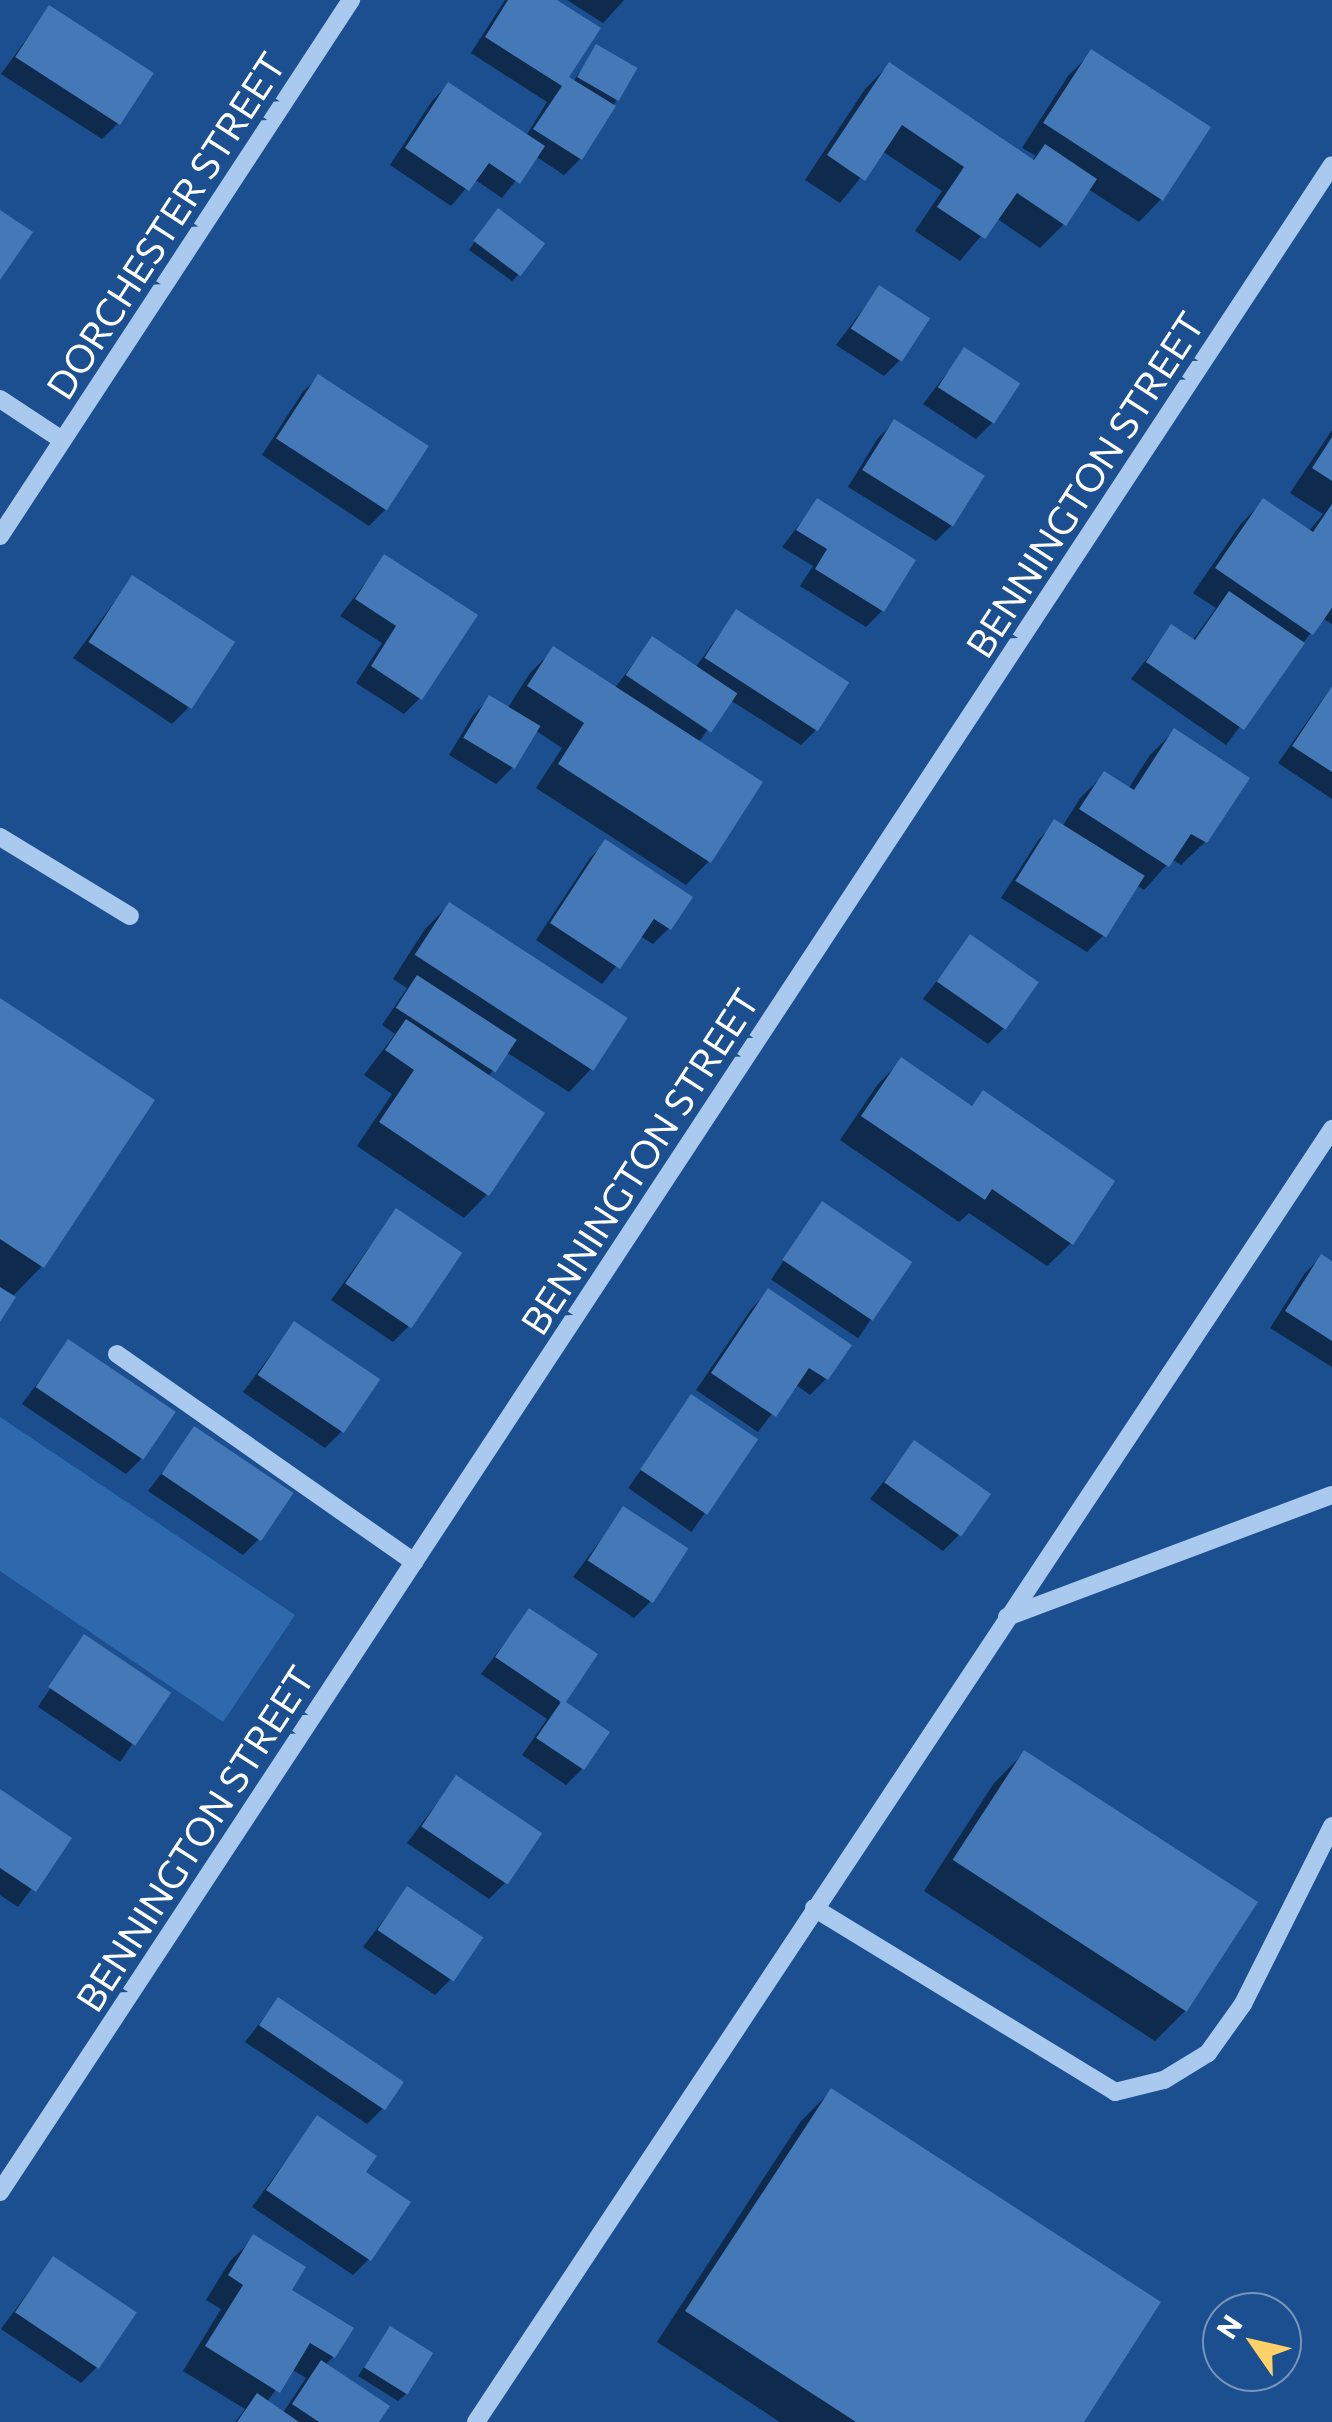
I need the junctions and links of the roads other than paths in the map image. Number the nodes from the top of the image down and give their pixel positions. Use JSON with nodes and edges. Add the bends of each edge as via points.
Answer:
{"nodes":[{"id":1,"x":351,"y":0,"type":"edge"},
{"id":2,"x":1332,"y":165,"type":"edge"},
{"id":3,"x":0,"y":400,"type":"edge"},
{"id":4,"x":62,"y":440,"type":"junction"},
{"id":5,"x":0,"y":536,"type":"edge"},
{"id":6,"x":0,"y":837,"type":"edge"},
{"id":7,"x":130,"y":916,"type":"dead end"},
{"id":8,"x":1332,"y":1129,"type":"edge"},
{"id":9,"x":116,"y":1354,"type":"dead end"},
{"id":10,"x":1332,"y":1495,"type":"edge"},
{"id":11,"x":414,"y":1562,"type":"junction"},
{"id":12,"x":1007,"y":1616,"type":"junction"},
{"id":13,"x":1332,"y":1826,"type":"edge"},
{"id":14,"x":814,"y":1908,"type":"junction"},
{"id":15,"x":0,"y":2192,"type":"edge"},
{"id":16,"x":476,"y":2422,"type":"edge"}],
"edges":[{"from":1,"to":4,"type":"street","name":"DORCHESTER STREET"},
{"from":2,"to":11,"type":"street","name":"BENNINGTON STREET"},
{"from":3,"to":4,"type":"street"},
{"from":4,"to":5,"type":"street","name":"DORCHESTER STREET"},
{"from":6,"to":7,"type":"street"},
{"from":8,"to":12,"type":"street"},
{"from":9,"to":11,"type":"street"},
{"from":10,"to":12,"type":"street"},
{"from":11,"to":15,"type":"street","name":"BENNINGTON STREET"},
{"from":12,"to":14,"type":"street"},
{"from":13,"to":14,"type":"street","via":[[1243,2004],[1208,2053],[1164,2080],[1115,2092]]},
{"from":14,"to":16,"type":"street"}]}
